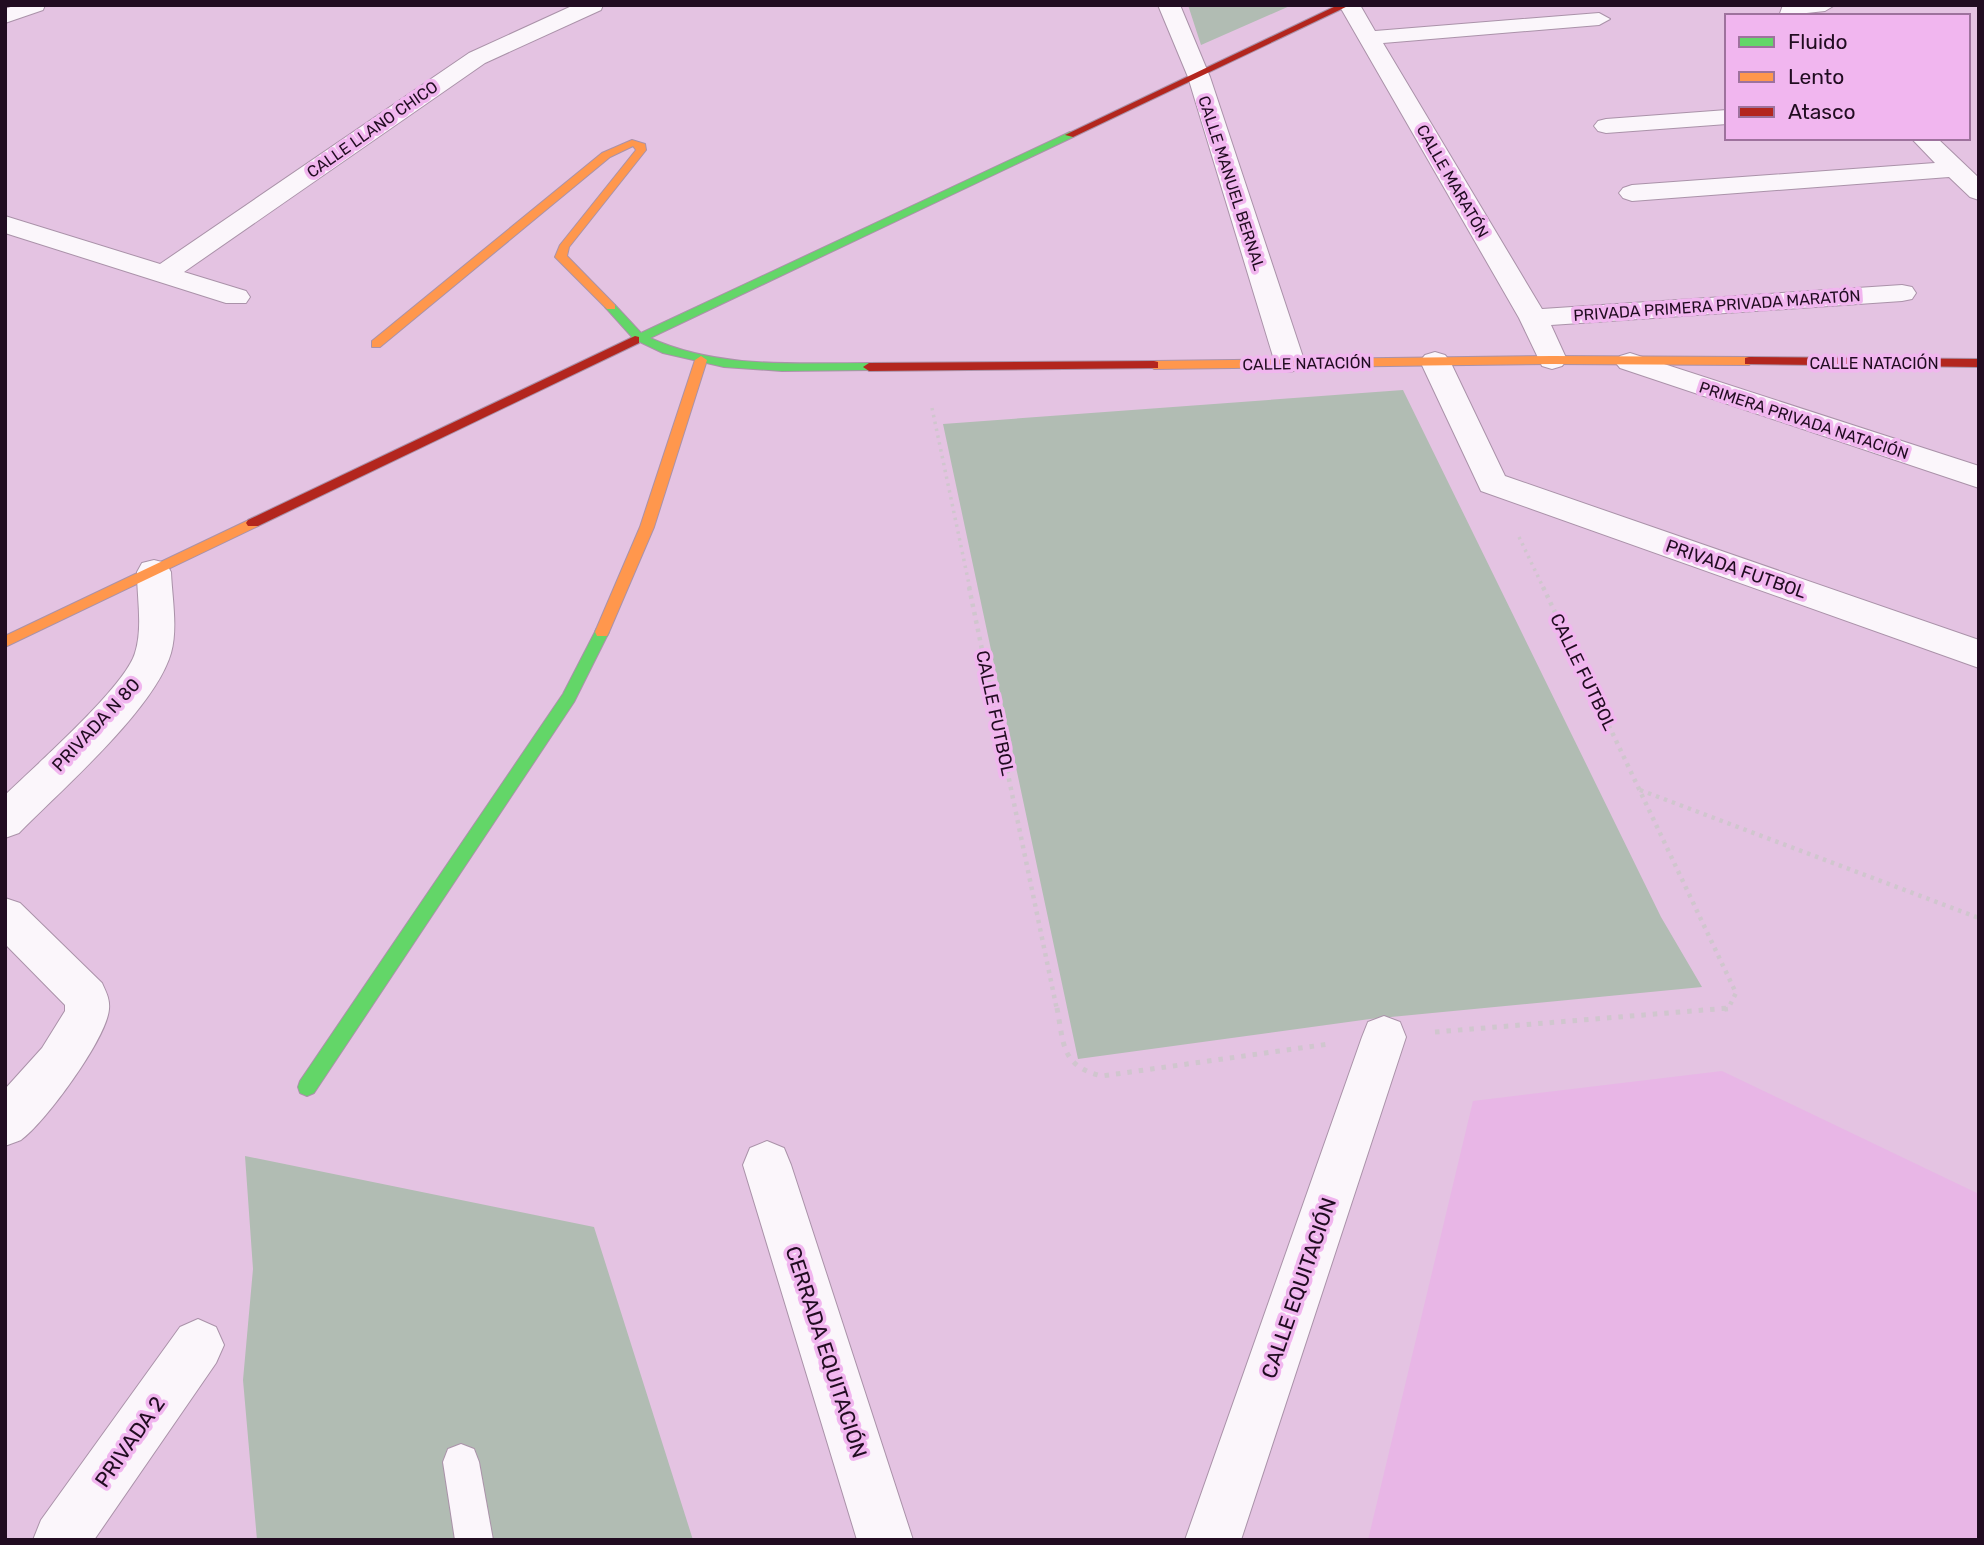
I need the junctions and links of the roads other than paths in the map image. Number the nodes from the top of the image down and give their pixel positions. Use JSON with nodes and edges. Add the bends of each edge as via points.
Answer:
{"nodes":[{"id":1,"x":35,"y":5,"type":"edge"},
{"id":2,"x":1169,"y":5,"type":"edge"},
{"id":3,"x":1348,"y":5,"type":"edge"},
{"id":4,"x":1825,"y":5,"type":"edge"},
{"id":5,"x":586,"y":6,"type":"edge"},
{"id":6,"x":1792,"y":11,"type":"edge"},
{"id":7,"x":5,"y":17,"type":"edge"},
{"id":8,"x":1599,"y":19,"type":"dead end"},
{"id":9,"x":1369,"y":38,"type":"junction"},
{"id":10,"x":1199,"y":77,"type":"junction"},
{"id":11,"x":1725,"y":117,"type":"edge"},
{"id":12,"x":1606,"y":126,"type":"dead end"},
{"id":13,"x":1925,"y":140,"type":"edge"},
{"id":14,"x":1953,"y":169,"type":"junction"},
{"id":15,"x":1979,"y":192,"type":"edge"},
{"id":16,"x":1632,"y":193,"type":"dead end"},
{"id":17,"x":5,"y":224,"type":"edge"},
{"id":18,"x":163,"y":274,"type":"junction"},
{"id":19,"x":1902,"y":293,"type":"dead end"},
{"id":20,"x":236,"y":297,"type":"dead end"},
{"id":21,"x":1533,"y":318,"type":"junction"},
{"id":22,"x":640,"y":337,"type":"junction"},
{"id":23,"x":376,"y":344,"type":"dead end"},
{"id":24,"x":701,"y":359,"type":"junction"},
{"id":25,"x":1435,"y":360,"type":"junction"},
{"id":26,"x":1552,"y":360,"type":"junction"},
{"id":27,"x":1630,"y":362,"type":"junction"},
{"id":28,"x":1290,"y":363,"type":"junction"},
{"id":29,"x":1979,"y":363,"type":"edge"},
{"id":30,"x":1979,"y":477,"type":"edge"},
{"id":31,"x":154,"y":572,"type":"junction"},
{"id":32,"x":5,"y":642,"type":"edge"},
{"id":33,"x":1979,"y":654,"type":"edge"},
{"id":34,"x":5,"y":821,"type":"edge"},
{"id":35,"x":5,"y":916,"type":"edge"},
{"id":36,"x":1384,"y":1037,"type":"dead end"},
{"id":37,"x":307,"y":1087,"type":"dead end"},
{"id":38,"x":5,"y":1123,"type":"edge"},
{"id":39,"x":767,"y":1165,"type":"dead end"},
{"id":40,"x":198,"y":1345,"type":"dead end"},
{"id":41,"x":461,"y":1462,"type":"dead end"},
{"id":42,"x":61,"y":1540,"type":"edge"},
{"id":43,"x":474,"y":1540,"type":"edge"},
{"id":44,"x":885,"y":1540,"type":"edge"},
{"id":45,"x":1213,"y":1540,"type":"edge"}],
"edges":[{"from":1,"to":7,"type":"street"},
{"from":2,"to":10,"type":"street","name":"CALLE MANUEL BERNAL"},
{"from":3,"to":9,"type":"street","name":"CALLE MARATÓN"},
{"from":3,"to":10,"type":"street"},
{"from":4,"to":6,"type":"street"},
{"from":5,"to":18,"type":"street","name":"CALLE LLANO CHICO","via":[[465,66]]},
{"from":8,"to":9,"type":"street"},
{"from":9,"to":21,"type":"street","name":"CALLE MARATÓN"},
{"from":10,"to":22,"type":"street"},
{"from":10,"to":28,"type":"street","name":"CALLE MANUEL BERNAL"},
{"from":11,"to":12,"type":"street"},
{"from":13,"to":14,"type":"street"},
{"from":14,"to":15,"type":"street"},
{"from":14,"to":16,"type":"street"},
{"from":17,"to":18,"type":"street"},
{"from":18,"to":20,"type":"street"},
{"from":19,"to":21,"type":"street","name":"PRIVADA PRIMERA PRIVADA MARATÓN"},
{"from":21,"to":26,"type":"street","name":"CALLE MARATÓN"},
{"from":22,"to":23,"type":"street","via":[[561,257],[642,148],[626,144],[606,155]]},
{"from":22,"to":24,"type":"street","name":"CALLE NATACIÓN"},
{"from":22,"to":31,"type":"street"},
{"from":24,"to":28,"type":"street","name":"CALLE NATACIÓN","via":[[778,367],[924,368]]},
{"from":24,"to":37,"type":"street","via":[[647,527],[620,596],[569,698]]},
{"from":25,"to":26,"type":"street","name":"CALLE NATACIÓN"},
{"from":25,"to":28,"type":"street","name":"CALLE NATACIÓN"},
{"from":25,"to":33,"type":"street","name":"PRIVADA FUTBOL","via":[[1492,483]]},
{"from":26,"to":27,"type":"street","name":"CALLE NATACIÓN"},
{"from":27,"to":29,"type":"street","name":"CALLE NATACIÓN"},
{"from":27,"to":30,"type":"street","name":"PRIMERA PRIVADA NATACIÓN"},
{"from":31,"to":32,"type":"street"},
{"from":31,"to":34,"type":"street","name":"PRIVADA N 80","via":[[153,653],[144,672]]},
{"from":35,"to":38,"type":"street","via":[[87,997],[90,1008],[78,1037]]},
{"from":36,"to":45,"type":"street","name":"CALLE EQUITACIÓN"},
{"from":39,"to":44,"type":"street","name":"CERRADA EQUITACIÓN"},
{"from":40,"to":42,"type":"street","name":"PRIVADA 2"},
{"from":41,"to":43,"type":"lane"}]}
